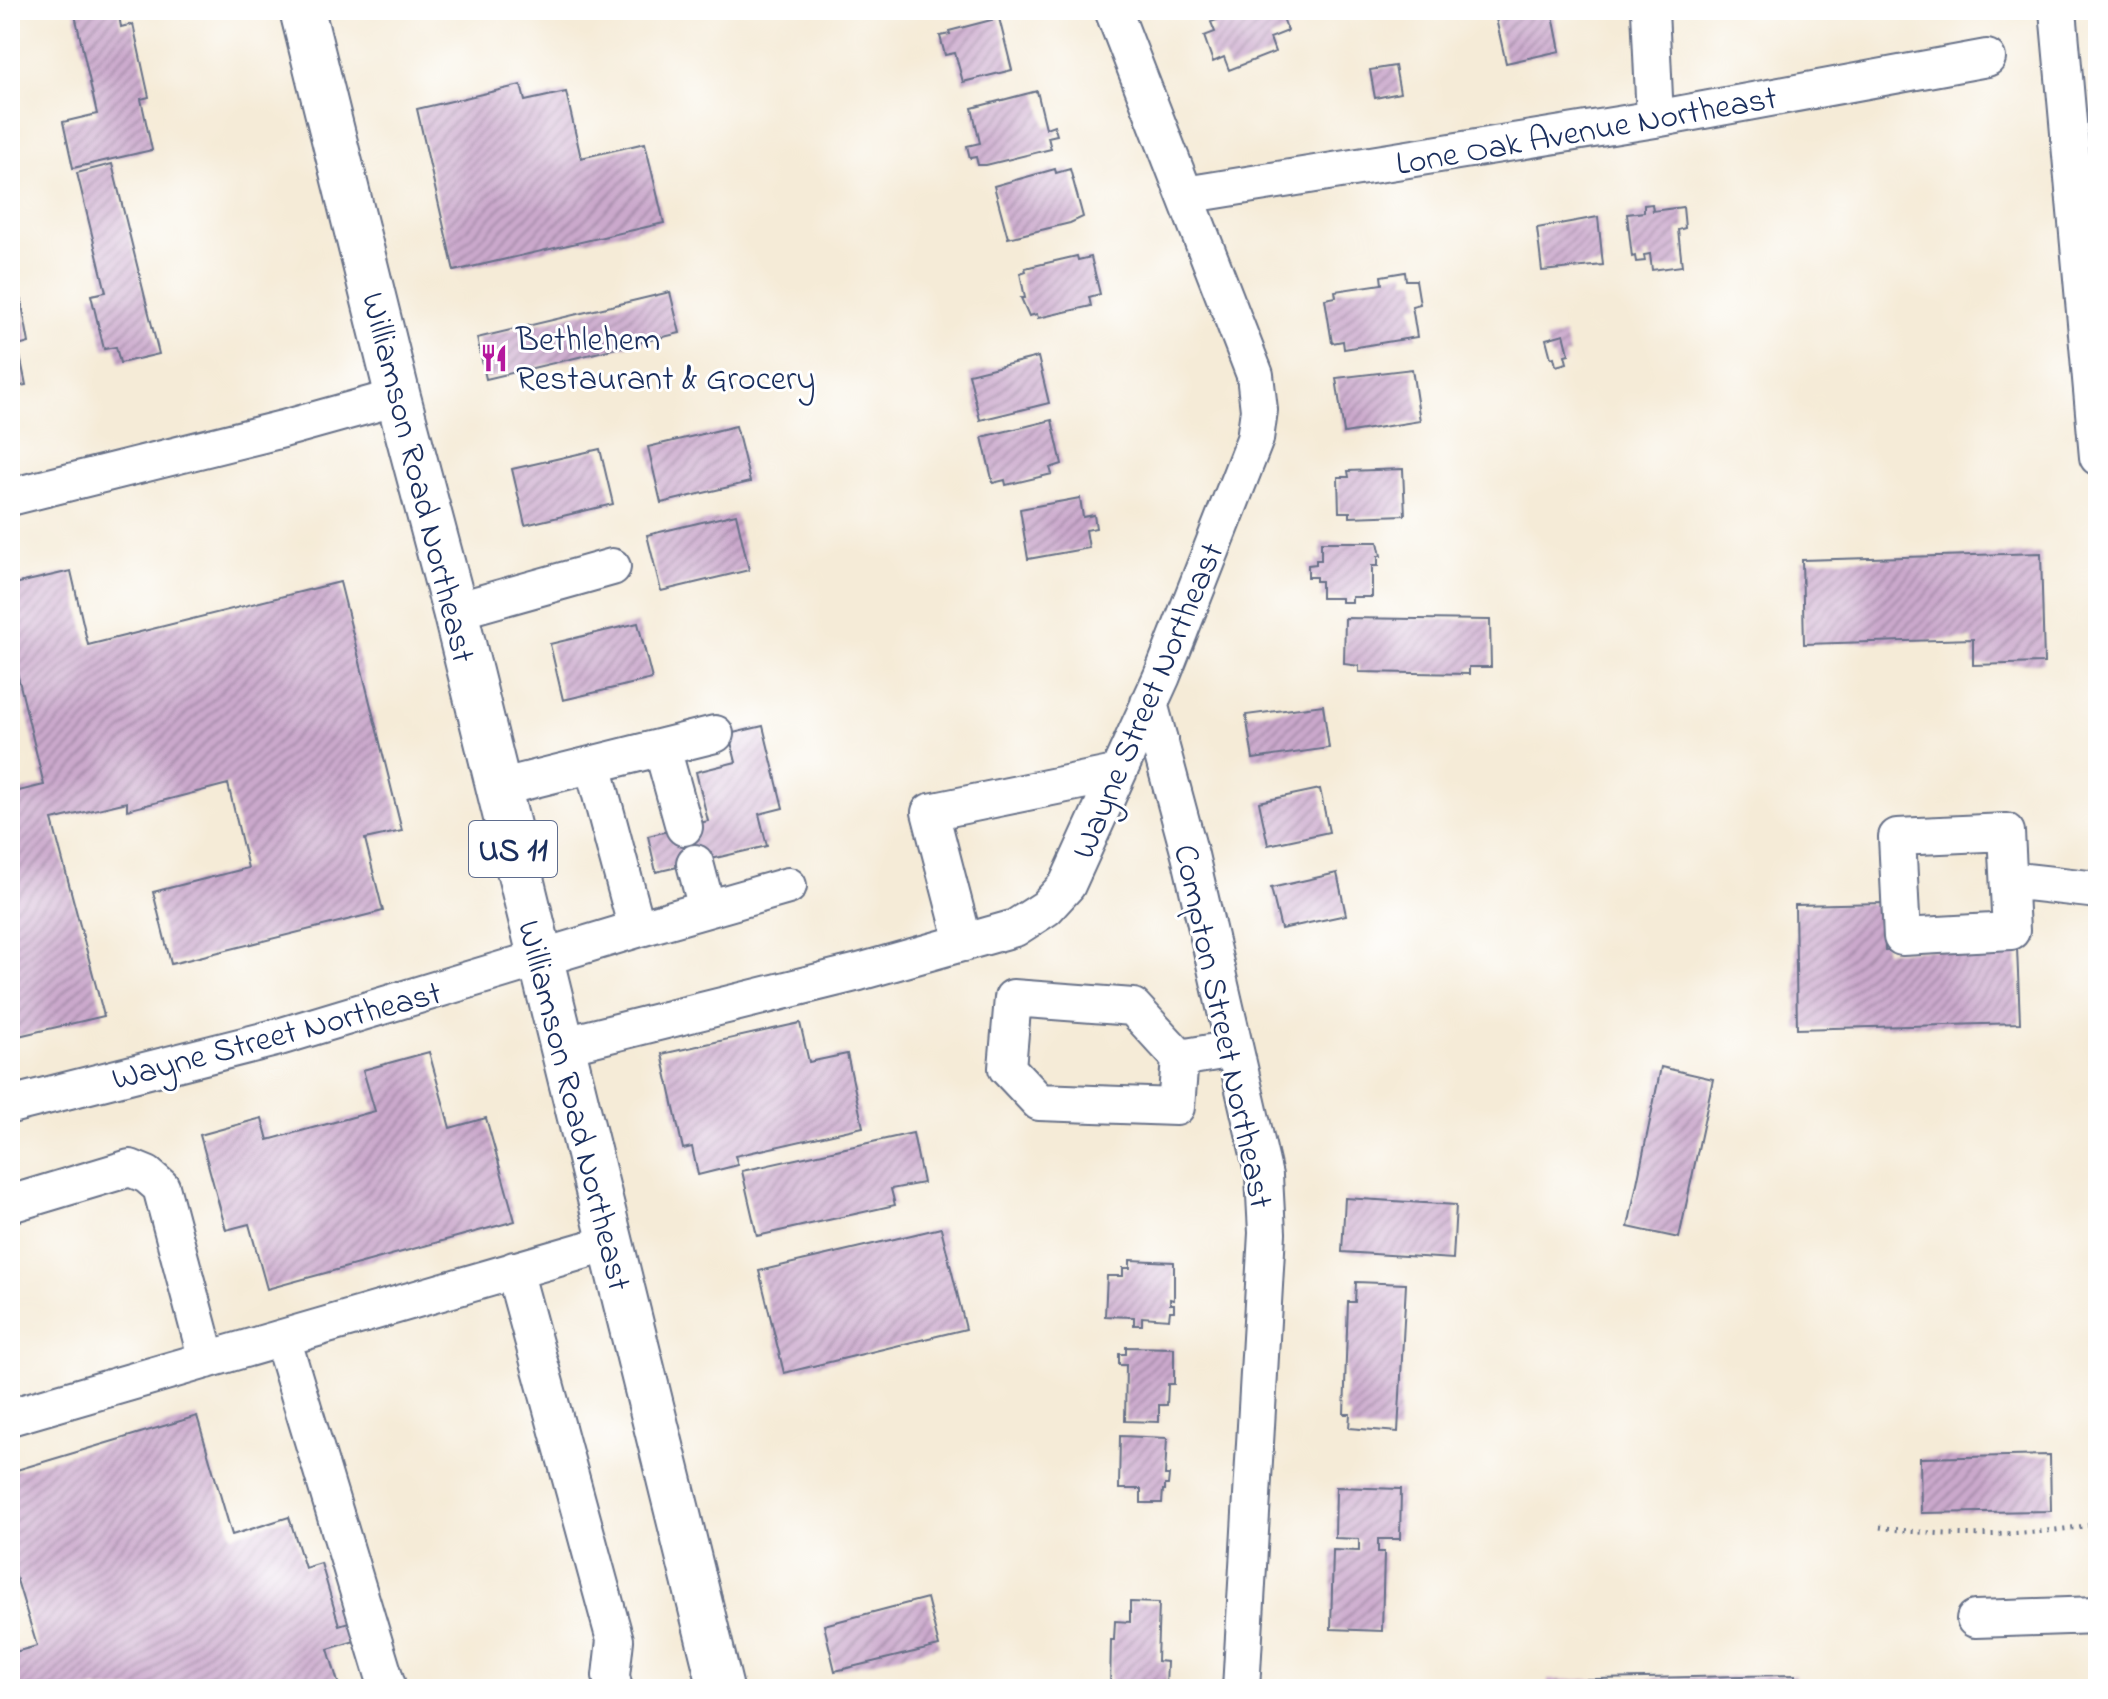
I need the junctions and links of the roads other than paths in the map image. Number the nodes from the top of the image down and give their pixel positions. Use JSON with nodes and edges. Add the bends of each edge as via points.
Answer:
{"nodes":[{"id":1,"x":302,"y":10,"type":"edge"},
{"id":2,"x":1113,"y":10,"type":"edge"},
{"id":3,"x":1650,"y":10,"type":"edge"},
{"id":4,"x":2058,"y":10,"type":"edge"},
{"id":5,"x":1987,"y":58,"type":"dead end"},
{"id":6,"x":1655,"y":119,"type":"junction"},
{"id":7,"x":1185,"y":195,"type":"junction"},
{"id":8,"x":398,"y":397,"type":"junction"},
{"id":9,"x":2098,"y":457,"type":"edge"},
{"id":10,"x":10,"y":497,"type":"edge"},
{"id":11,"x":612,"y":567,"type":"dead end"},
{"id":12,"x":455,"y":611,"type":"junction"},
{"id":13,"x":1149,"y":703,"type":"junction"},
{"id":14,"x":715,"y":734,"type":"dead end"},
{"id":15,"x":662,"y":748,"type":"junction"},
{"id":16,"x":593,"y":765,"type":"junction"},
{"id":17,"x":1115,"y":774,"type":"junction"},
{"id":18,"x":498,"y":788,"type":"junction"},
{"id":19,"x":684,"y":827,"type":"dead end"},
{"id":20,"x":695,"y":863,"type":"dead end"},
{"id":21,"x":2009,"y":880,"type":"dead end"},
{"id":22,"x":788,"y":886,"type":"dead end"},
{"id":23,"x":2098,"y":890,"type":"edge"},
{"id":24,"x":707,"y":909,"type":"junction"},
{"id":25,"x":637,"y":929,"type":"junction"},
{"id":26,"x":964,"y":943,"type":"junction"},
{"id":27,"x":541,"y":960,"type":"junction"},
{"id":28,"x":561,"y":1046,"type":"junction"},
{"id":29,"x":1234,"y":1049,"type":"junction"},
{"id":30,"x":1180,"y":1058,"type":"junction"},
{"id":31,"x":10,"y":1105,"type":"edge"},
{"id":32,"x":10,"y":1204,"type":"edge"},
{"id":33,"x":610,"y":1243,"type":"junction"},
{"id":34,"x":514,"y":1270,"type":"junction"},
{"id":35,"x":282,"y":1338,"type":"junction"},
{"id":36,"x":207,"y":1360,"type":"junction"},
{"id":37,"x":10,"y":1417,"type":"edge"},
{"id":38,"x":2098,"y":1615,"type":"edge"},
{"id":39,"x":1975,"y":1619,"type":"dead end"},
{"id":40,"x":388,"y":1689,"type":"edge"},
{"id":41,"x":614,"y":1689,"type":"edge"},
{"id":42,"x":721,"y":1689,"type":"edge"},
{"id":43,"x":1241,"y":1689,"type":"edge"}],
"edges":[{"from":1,"to":8,"type":"main road","name":"Williamson Road Northeast","number":"US 11"},
{"from":2,"to":7,"type":"street","name":"Wayne Street Northeast"},
{"from":3,"to":6,"type":"street"},
{"from":4,"to":9,"type":"street"},
{"from":5,"to":6,"type":"street","name":"Lone Oak Avenue Northeast"},
{"from":6,"to":7,"type":"street","name":"Lone Oak Avenue Northeast"},
{"from":7,"to":13,"type":"street","name":"Wayne Street Northeast","via":[[1255,375],[1259,410],[1255,439]]},
{"from":8,"to":10,"type":"street"},
{"from":8,"to":12,"type":"main road","name":"Williamson Road Northeast","number":"US 11"},
{"from":11,"to":12,"type":"street"},
{"from":12,"to":18,"type":"main road","name":"Williamson Road Northeast","number":"US 11"},
{"from":13,"to":17,"type":"street","name":"Wayne Street Northeast"},
{"from":13,"to":29,"type":"street","name":"Compton Street Northeast"},
{"from":14,"to":15,"type":"street"},
{"from":15,"to":16,"type":"street"},
{"from":15,"to":19,"type":"street"},
{"from":16,"to":18,"type":"street"},
{"from":16,"to":25,"type":"street"},
{"from":17,"to":26,"type":"street","name":"Wayne Street Northeast","via":[[1067,885],[1046,908],[1015,928]]},
{"from":17,"to":26,"type":"street","via":[[930,812]]},
{"from":18,"to":27,"type":"main road","name":"Williamson Road Northeast","number":"US 11"},
{"from":20,"to":24,"type":"street"},
{"from":21,"to":23,"type":"street"},
{"from":22,"to":24,"type":"street","name":"Wayne Street Northeast"},
{"from":24,"to":25,"type":"street","name":"Wayne Street Northeast"},
{"from":25,"to":27,"type":"street","name":"Wayne Street Northeast"},
{"from":26,"to":28,"type":"street","name":"Wayne Street Northeast"},
{"from":27,"to":28,"type":"main road","name":"Williamson Road Northeast","number":"US 11"},
{"from":27,"to":31,"type":"street","name":"Wayne Street Northeast","via":[[279,1037]]},
{"from":28,"to":33,"type":"main road","name":"Williamson Road Northeast","number":"US 11"},
{"from":29,"to":30,"type":"street"},
{"from":29,"to":43,"type":"street","name":"Compton Street Northeast","via":[[1264,1176],[1267,1233]]},
{"from":30,"to":30,"type":"street","via":[[1176,1107],[1039,1102],[1007,1068],[1013,998],[1133,1007]]},
{"from":32,"to":36,"type":"street","via":[[130,1168],[147,1175],[161,1187]]},
{"from":33,"to":34,"type":"street"},
{"from":33,"to":42,"type":"main road","name":"Williamson Road Northeast","number":"US 11"},
{"from":34,"to":35,"type":"street"},
{"from":34,"to":41,"type":"street","via":[[615,1640]]},
{"from":35,"to":36,"type":"street"},
{"from":35,"to":40,"type":"street"},
{"from":36,"to":37,"type":"street"},
{"from":38,"to":39,"type":"street"}]}
